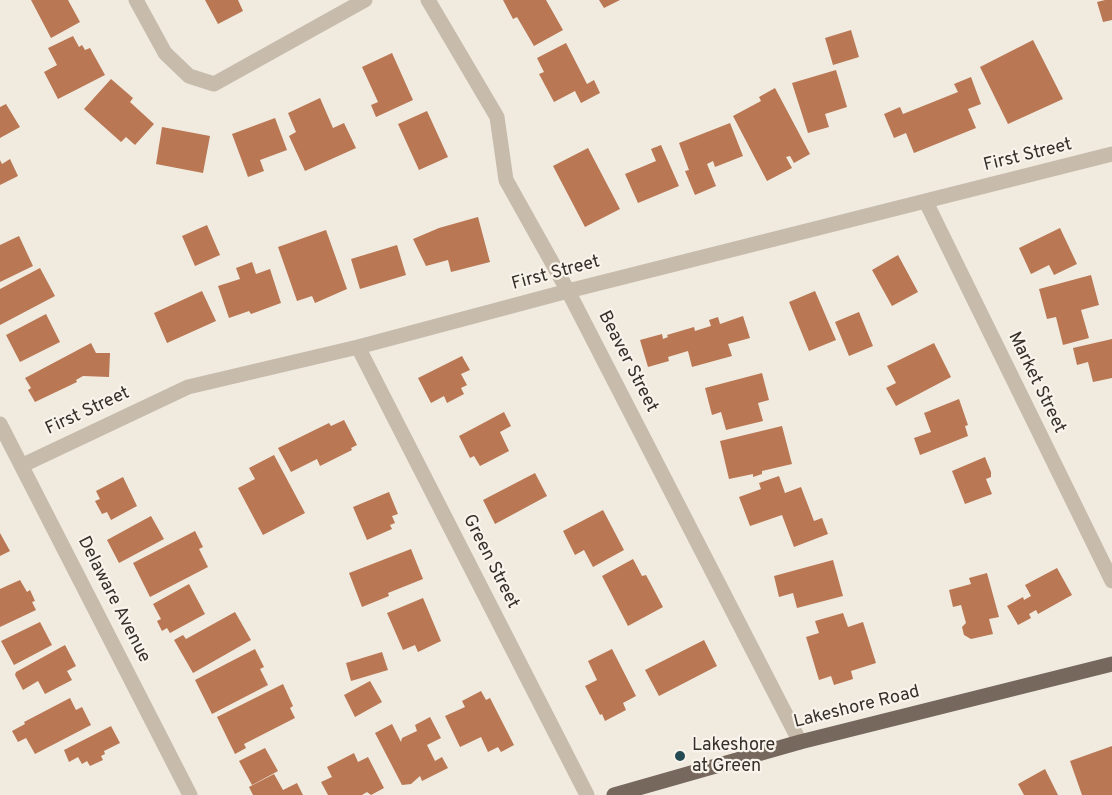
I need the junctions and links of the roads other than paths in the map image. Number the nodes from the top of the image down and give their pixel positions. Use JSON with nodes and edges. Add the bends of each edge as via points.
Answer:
{"nodes":[{"id":1,"x":136,"y":0,"type":"edge"},
{"id":2,"x":365,"y":0,"type":"edge"},
{"id":3,"x":428,"y":0,"type":"edge"},
{"id":4,"x":1112,"y":154,"type":"edge"},
{"id":5,"x":926,"y":202,"type":"junction"},
{"id":6,"x":568,"y":291,"type":"junction"},
{"id":7,"x":358,"y":347,"type":"junction"},
{"id":8,"x":0,"y":424,"type":"edge"},
{"id":9,"x":22,"y":465,"type":"junction"},
{"id":10,"x":1112,"y":581,"type":"edge"},
{"id":11,"x":1112,"y":664,"type":"edge"},
{"id":12,"x":800,"y":742,"type":"junction"},
{"id":13,"x":190,"y":795,"type":"edge"},
{"id":14,"x":587,"y":795,"type":"edge"},
{"id":15,"x":614,"y":795,"type":"edge"}],
"edges":[{"from":1,"to":2,"type":"street","via":[[165,52],[189,76],[214,84]]},
{"from":3,"to":6,"type":"street","name":"Beaver Street","via":[[497,117],[506,180]]},
{"from":4,"to":5,"type":"street","name":"First Street"},
{"from":5,"to":6,"type":"street","name":"First Street"},
{"from":5,"to":10,"type":"street","name":"Market Street"},
{"from":6,"to":7,"type":"street","name":"First Street"},
{"from":6,"to":12,"type":"street","name":"Beaver Street"},
{"from":7,"to":9,"type":"street","name":"First Street","via":[[188,387]]},
{"from":7,"to":14,"type":"street","name":"Green Street"},
{"from":8,"to":9,"type":"street","name":"Delaware Avenue"},
{"from":9,"to":13,"type":"street","name":"Delaware Avenue"},
{"from":11,"to":12,"type":"main road","name":"Lakeshore Road"},
{"from":12,"to":15,"type":"main road","name":"Lakeshore Road"}]}
